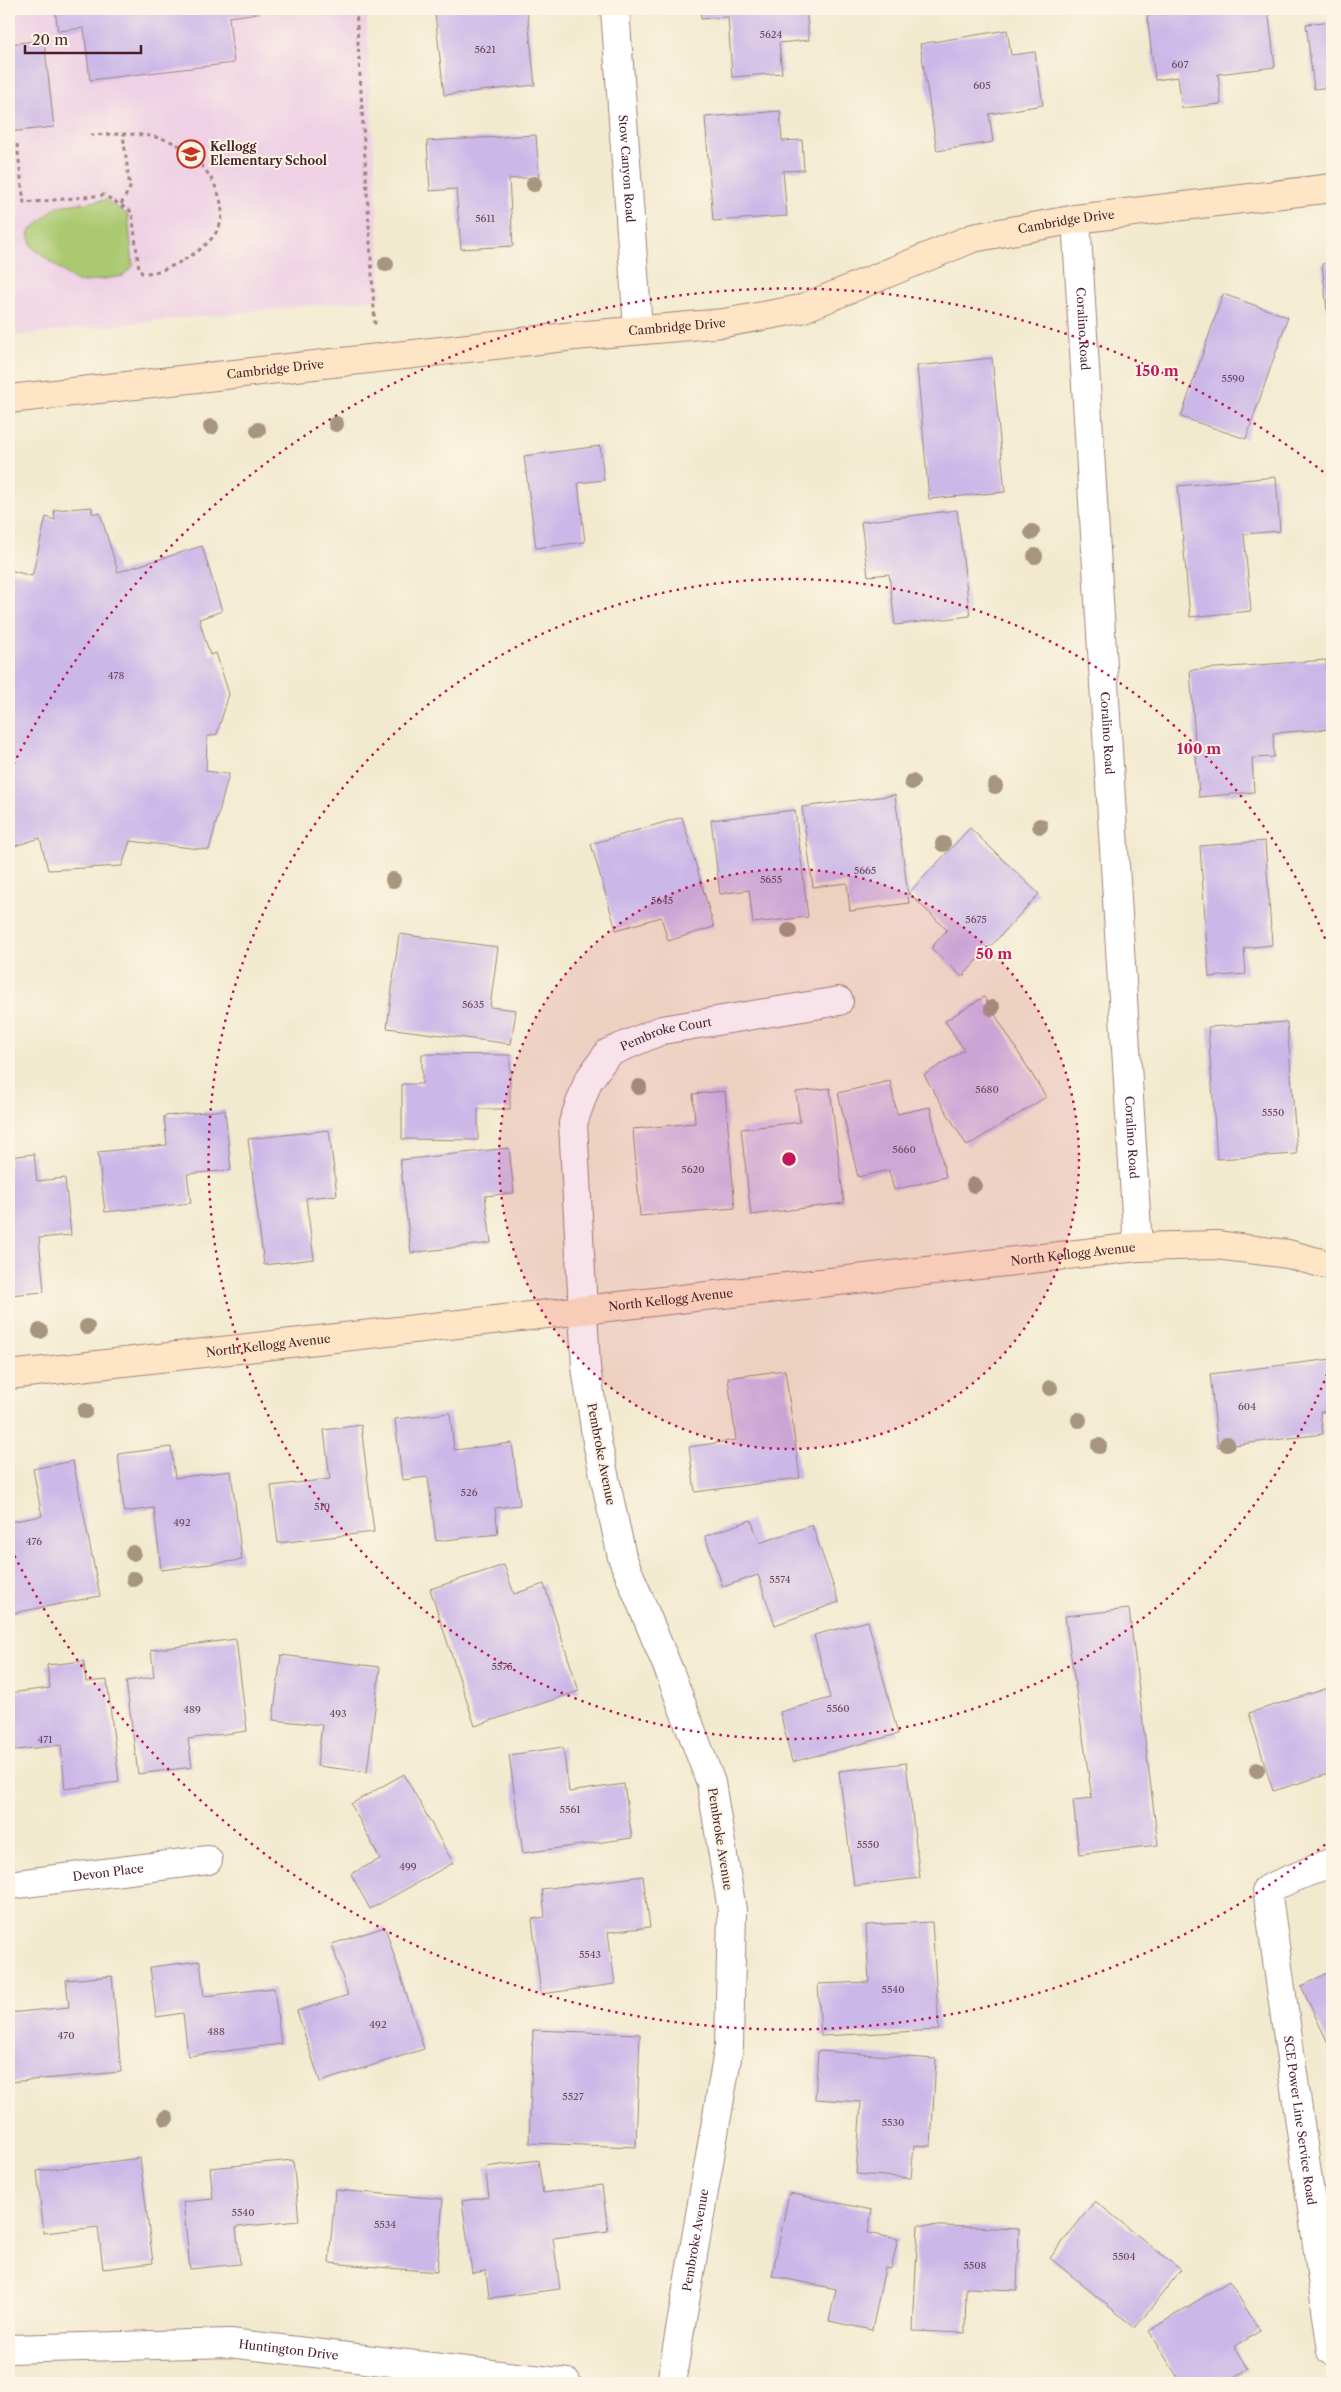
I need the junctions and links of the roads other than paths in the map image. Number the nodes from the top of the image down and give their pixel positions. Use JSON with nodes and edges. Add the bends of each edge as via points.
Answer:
{"nodes":[{"id":1,"x":615,"y":9,"type":"edge"},
{"id":2,"x":1332,"y":188,"type":"edge"},
{"id":3,"x":1076,"y":219,"type":"junction"},
{"id":4,"x":638,"y":329,"type":"junction"},
{"id":5,"x":9,"y":399,"type":"edge"},
{"id":6,"x":840,"y":1001,"type":"dead end"},
{"id":7,"x":1138,"y":1247,"type":"junction"},
{"id":8,"x":1332,"y":1266,"type":"edge"},
{"id":9,"x":583,"y":1311,"type":"junction"},
{"id":10,"x":9,"y":1375,"type":"edge"},
{"id":11,"x":208,"y":1860,"type":"dead end"},
{"id":12,"x":1332,"y":1862,"type":"edge"},
{"id":13,"x":9,"y":1885,"type":"edge"},
{"id":14,"x":9,"y":2349,"type":"edge"},
{"id":15,"x":1332,"y":2351,"type":"edge"},
{"id":16,"x":567,"y":2383,"type":"edge"},
{"id":17,"x":671,"y":2383,"type":"edge"}],
"edges":[{"from":1,"to":4,"type":"street","name":"Stow Canyon Road"},
{"from":2,"to":3,"type":"street","name":"Cambridge Drive"},
{"from":3,"to":4,"type":"street","name":"Cambridge Drive","via":[[973,238],[801,309],[724,323]]},
{"from":3,"to":7,"type":"street","name":"Coralino Road"},
{"from":4,"to":5,"type":"street","name":"Cambridge Drive"},
{"from":6,"to":9,"type":"street","name":"Pembroke Court","via":[[662,1030],[608,1053],[588,1081],[573,1123]]},
{"from":7,"to":8,"type":"street","name":"North Kellogg Avenue","via":[[1216,1245],[1288,1254]]},
{"from":7,"to":9,"type":"street","name":"North Kellogg Avenue"},
{"from":9,"to":10,"type":"street","name":"North Kellogg Avenue"},
{"from":9,"to":17,"type":"street","name":"Pembroke Avenue","via":[[586,1367],[597,1442],[622,1557],[711,1784],[732,1910],[729,2046]]},
{"from":11,"to":13,"type":"street","name":"Devon Place"},
{"from":12,"to":15,"type":"street","name":"SCE Power Line Service Road","via":[[1267,1889]]},
{"from":14,"to":16,"type":"street","name":"Huntington Drive","via":[[230,2343]]}]}
